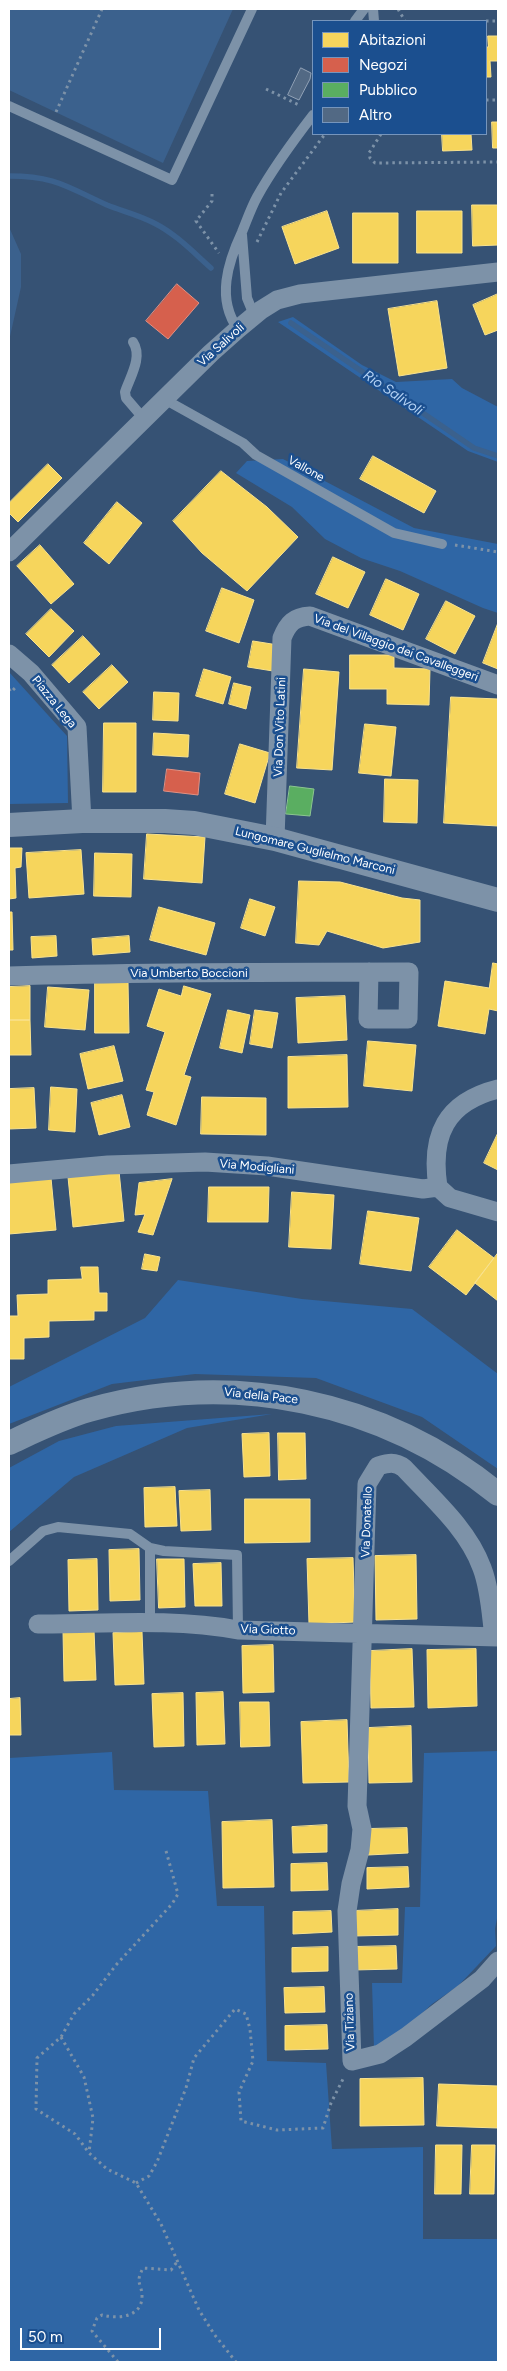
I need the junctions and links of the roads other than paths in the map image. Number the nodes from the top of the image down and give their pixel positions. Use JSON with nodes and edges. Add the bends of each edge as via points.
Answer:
{"nodes":[{"id":1,"x":252,"y":9,"type":"edge"},
{"id":2,"x":364,"y":9,"type":"edge"},
{"id":3,"x":355,"y":20,"type":"edge"},
{"id":4,"x":9,"y":106,"type":"edge"},
{"id":5,"x":309,"y":112,"type":"edge"},
{"id":6,"x":242,"y":232,"type":"junction"},
{"id":7,"x":498,"y":272,"type":"edge"},
{"id":8,"x":254,"y":315,"type":"junction"},
{"id":9,"x":238,"y":329,"type":"junction"},
{"id":10,"x":133,"y":342,"type":"dead end"},
{"id":11,"x":164,"y":399,"type":"junction"},
{"id":12,"x":144,"y":419,"type":"junction"},
{"id":13,"x":442,"y":544,"type":"dead end"},
{"id":14,"x":9,"y":552,"type":"edge"},
{"id":15,"x":293,"y":620,"type":"joint"},
{"id":16,"x":9,"y":654,"type":"edge"},
{"id":17,"x":498,"y":685,"type":"edge"},
{"id":18,"x":82,"y":821,"type":"junction"},
{"id":19,"x":9,"y":825,"type":"edge"},
{"id":20,"x":275,"y":839,"type":"junction"},
{"id":21,"x":498,"y":900,"type":"edge"},
{"id":22,"x":368,"y":972,"type":"dead end"},
{"id":23,"x":9,"y":976,"type":"edge"},
{"id":24,"x":498,"y":1089,"type":"edge"},
{"id":25,"x":9,"y":1174,"type":"edge"},
{"id":26,"x":438,"y":1188,"type":"junction"},
{"id":27,"x":498,"y":1212,"type":"edge"},
{"id":28,"x":9,"y":1443,"type":"edge"},
{"id":29,"x":498,"y":1494,"type":"edge"},
{"id":30,"x":150,"y":1548,"type":"junction"},
{"id":31,"x":9,"y":1561,"type":"edge"},
{"id":32,"x":38,"y":1624,"type":"dead end"},
{"id":33,"x":150,"y":1624,"type":"junction"},
{"id":34,"x":238,"y":1630,"type":"junction"},
{"id":35,"x":364,"y":1633,"type":"junction"},
{"id":36,"x":496,"y":1637,"type":"edge"},
{"id":37,"x":357,"y":1806,"type":"joint"},
{"id":38,"x":498,"y":1962,"type":"edge"}],
"edges":[{"from":1,"to":4,"type":"lane","via":[[172,180]]},
{"from":2,"to":3,"type":"lane"},
{"from":5,"to":6,"type":"lane","via":[[257,196]]},
{"from":6,"to":8,"type":"lane","via":[[247,298]]},
{"from":6,"to":9,"type":"lane","via":[[236,241],[227,274],[226,305]]},
{"from":7,"to":8,"type":"street","name":"Via Salivoli","via":[[289,296]]},
{"from":8,"to":9,"type":"street","name":"Via Salivoli"},
{"from":9,"to":11,"type":"street","name":"Via Salivoli"},
{"from":10,"to":12,"type":"lane","via":[[137,358],[125,392],[126,398]]},
{"from":11,"to":12,"type":"street","name":"Via Salivoli"},
{"from":11,"to":13,"type":"lane","name":"Vallone","via":[[394,533]]},
{"from":12,"to":14,"type":"street","name":"Via Salivoli"},
{"from":15,"to":17,"type":"street","name":"Via del Villaggio dei Cavalleggeri","via":[[310,616]]},
{"from":15,"to":20,"type":"street","name":"Via Don Vito Latini","via":[[282,638]]},
{"from":16,"to":18,"type":"street","name":"Piazza Lega","via":[[31,673],[77,727]]},
{"from":18,"to":19,"type":"street","name":"Lungomare Guglielmo Marconi"},
{"from":18,"to":20,"type":"street","name":"Lungomare Guglielmo Marconi","via":[[194,823]]},
{"from":20,"to":21,"type":"street","name":"Lungomare Guglielmo Marconi"},
{"from":22,"to":23,"type":"street","name":"Via Umberto Boccioni"},
{"from":24,"to":26,"type":"street","via":[[464,1102],[447,1120],[438,1138]]},
{"from":25,"to":26,"type":"street","name":"Via Modigliani","via":[[108,1165],[206,1162],[267,1166],[410,1188]]},
{"from":26,"to":27,"type":"street","via":[[450,1198]]},
{"from":28,"to":29,"type":"street","name":"Via della Pace","via":[[88,1410],[131,1400],[217,1391],[260,1394],[306,1401],[397,1430],[436,1451]]},
{"from":30,"to":31,"type":"lane","via":[[130,1534],[58,1527],[43,1531]]},
{"from":30,"to":33,"type":"lane"},
{"from":30,"to":34,"type":"lane","via":[[237,1555]]},
{"from":32,"to":33,"type":"street","name":"Via Giotto"},
{"from":33,"to":34,"type":"street","name":"Via Giotto","via":[[219,1626]]},
{"from":34,"to":35,"type":"street","name":"Via Giotto"},
{"from":35,"to":36,"type":"street","name":"Via Giotto"},
{"from":35,"to":36,"type":"street","name":"Via Donatello","via":[[367,1484],[378,1466],[398,1463],[457,1526],[475,1551],[483,1569]]},
{"from":35,"to":37,"type":"street","name":"Via Donatello"},
{"from":37,"to":38,"type":"street","name":"Via Tiziano","via":[[362,1830],[347,1911],[352,2062],[380,2054],[406,2037],[482,1979]]}]}
